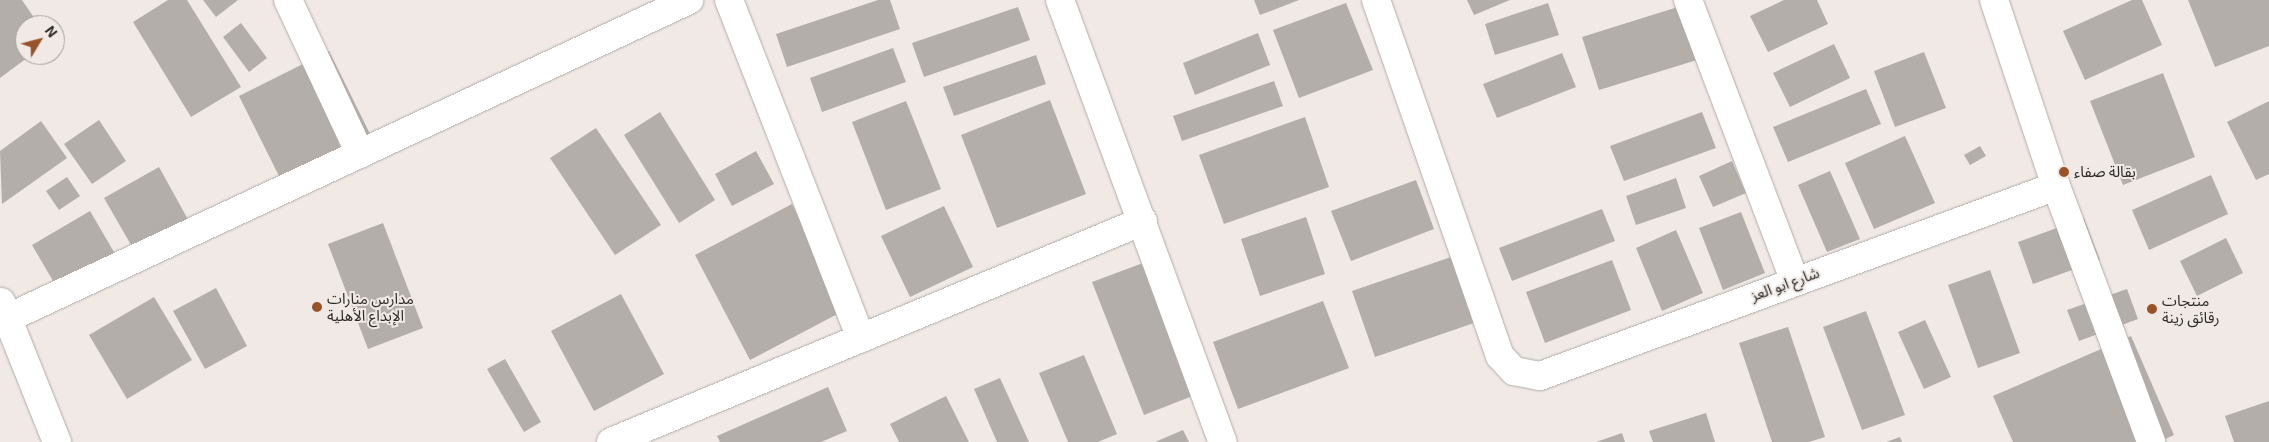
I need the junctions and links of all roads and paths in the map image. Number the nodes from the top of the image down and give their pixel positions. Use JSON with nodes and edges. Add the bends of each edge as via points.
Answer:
{"nodes":[{"id":1,"x":288,"y":0,"type":"edge"},
{"id":2,"x":689,"y":0,"type":"edge"},
{"id":3,"x":729,"y":0,"type":"edge"},
{"id":4,"x":1060,"y":0,"type":"edge"},
{"id":5,"x":1376,"y":0,"type":"edge"},
{"id":6,"x":1688,"y":0,"type":"edge"},
{"id":7,"x":1994,"y":0,"type":"edge"},
{"id":8,"x":360,"y":154,"type":"junction"},
{"id":9,"x":2056,"y":186,"type":"junction"},
{"id":10,"x":1143,"y":222,"type":"junction"},
{"id":11,"x":1795,"y":281,"type":"junction"},
{"id":12,"x":4,"y":310,"type":"edge"},
{"id":13,"x":861,"y":338,"type":"junction"},
{"id":14,"x":57,"y":442,"type":"edge"},
{"id":15,"x":611,"y":442,"type":"edge"},
{"id":16,"x":1223,"y":442,"type":"edge"},
{"id":17,"x":2151,"y":442,"type":"edge"}],
"edges":[{"from":1,"to":8,"type":"street"},
{"from":2,"to":8,"type":"street"},
{"from":3,"to":13,"type":"street"},
{"from":4,"to":10,"type":"street"},
{"from":5,"to":11,"type":"street","name":"شارع ابو العز","via":[[1500,356],[1514,371],[1540,376]]},
{"from":6,"to":11,"type":"street"},
{"from":7,"to":9,"type":"street"},
{"from":8,"to":12,"type":"street"},
{"from":9,"to":11,"type":"street","name":"شارع ابو العز"},
{"from":9,"to":17,"type":"street"},
{"from":10,"to":13,"type":"street"},
{"from":10,"to":16,"type":"street"},
{"from":12,"to":14,"type":"street"},
{"from":13,"to":15,"type":"street"}]}
